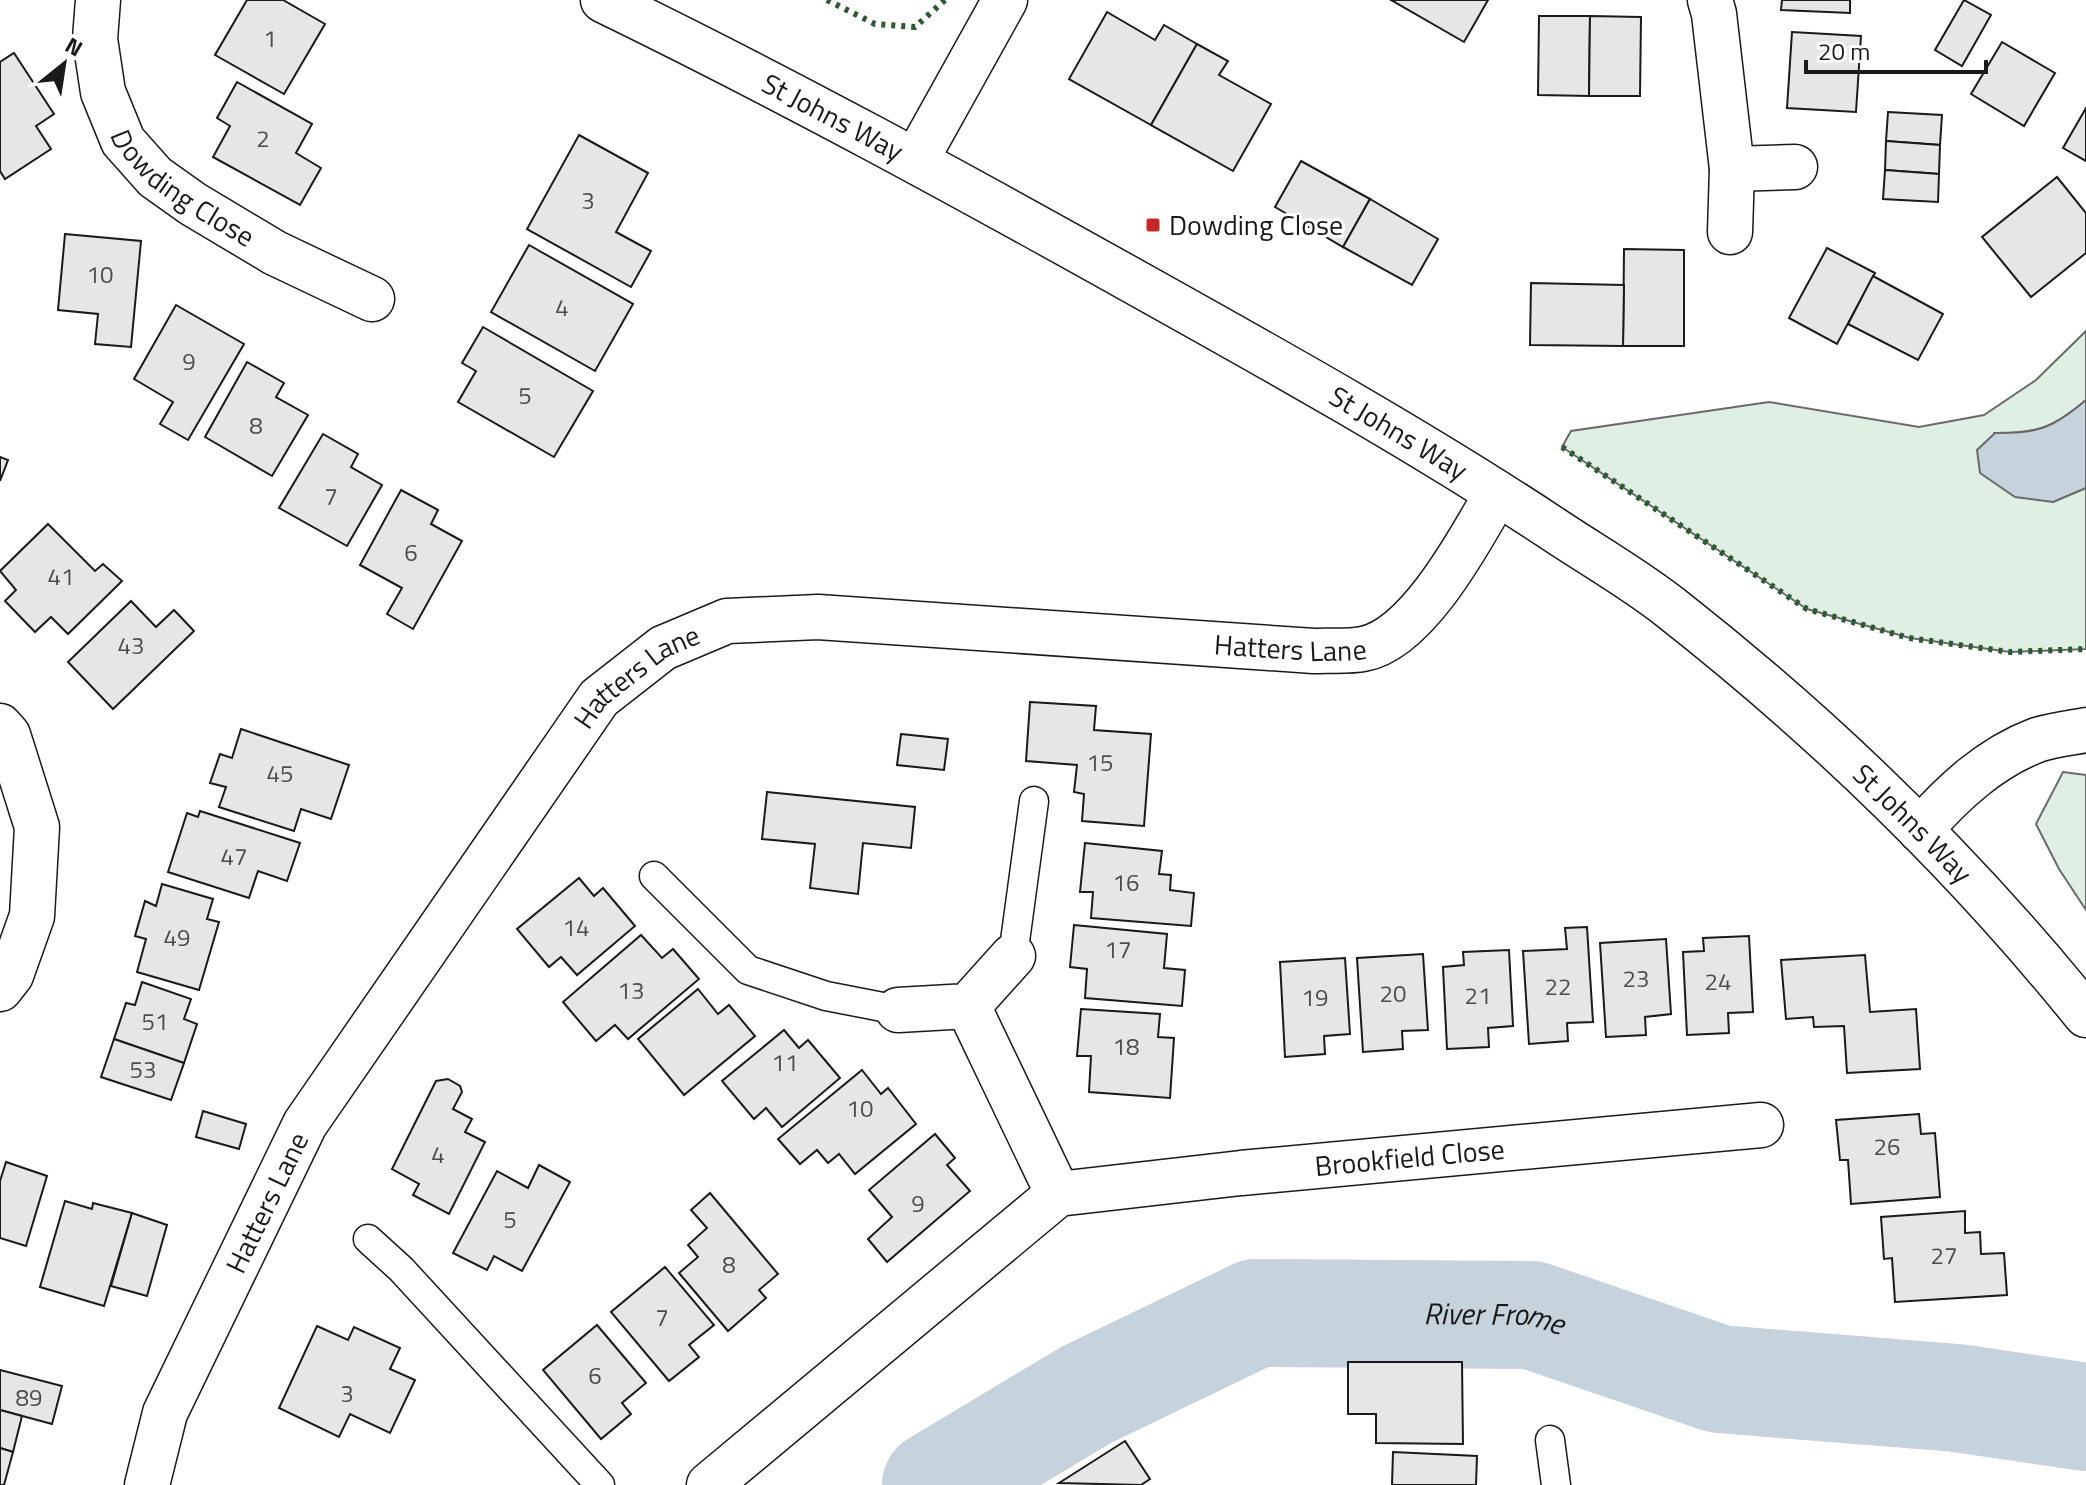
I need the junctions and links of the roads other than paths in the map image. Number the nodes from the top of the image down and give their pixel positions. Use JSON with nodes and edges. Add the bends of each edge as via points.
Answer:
{"nodes":[{"id":1,"x":98,"y":0,"type":"edge"},
{"id":2,"x":603,"y":0,"type":"edge"},
{"id":3,"x":1005,"y":0,"type":"edge"},
{"id":4,"x":1710,"y":0,"type":"edge"},
{"id":5,"x":916,"y":160,"type":"junction"},
{"id":6,"x":1795,"y":167,"type":"dead end"},
{"id":7,"x":1732,"y":169,"type":"junction"},
{"id":8,"x":1730,"y":232,"type":"dead end"},
{"id":9,"x":372,"y":299,"type":"dead end"},
{"id":10,"x":1497,"y":493,"type":"junction"},
{"id":11,"x":0,"y":726,"type":"edge"},
{"id":12,"x":2086,"y":730,"type":"edge"},
{"id":13,"x":1034,"y":801,"type":"dead end"},
{"id":14,"x":1920,"y":830,"type":"junction"},
{"id":15,"x":654,"y":876,"type":"dead end"},
{"id":16,"x":1013,"y":956,"type":"joint"},
{"id":17,"x":0,"y":989,"type":"edge"},
{"id":18,"x":968,"y":1006,"type":"junction"},
{"id":19,"x":898,"y":1010,"type":"joint"},
{"id":20,"x":2086,"y":1015,"type":"edge"},
{"id":21,"x":1761,"y":1125,"type":"dead end"},
{"id":22,"x":1058,"y":1194,"type":"junction"},
{"id":23,"x":368,"y":1239,"type":"dead end"},
{"id":24,"x":1550,"y":1440,"type":"dead end"},
{"id":25,"x":147,"y":1485,"type":"edge"},
{"id":26,"x":600,"y":1485,"type":"edge"},
{"id":27,"x":709,"y":1485,"type":"edge"},
{"id":28,"x":1556,"y":1485,"type":"edge"}],
"edges":[{"from":1,"to":9,"type":"street","name":"Dowding Close","via":[[95,39],[103,92],[123,141],[155,177],[275,253]]},
{"from":2,"to":5,"type":"street","name":"St Johns Way"},
{"from":3,"to":5,"type":"street"},
{"from":4,"to":7,"type":"street"},
{"from":5,"to":10,"type":"street","name":"St Johns Way","via":[[1281,363]]},
{"from":6,"to":7,"type":"street"},
{"from":7,"to":8,"type":"street"},
{"from":10,"to":14,"type":"street","name":"St Johns Way","via":[[1668,605],[1817,730]]},
{"from":10,"to":25,"type":"street","name":"Hatters Lane","via":[[1431,598],[1398,634],[1365,649],[1314,651],[818,617],[727,621],[663,648],[599,698],[305,1124],[165,1413]]},
{"from":11,"to":17,"type":"street","via":[[8,735],[37,827],[32,916],[11,975]]},
{"from":12,"to":14,"type":"street","via":[[2040,739],[2001,756]]},
{"from":13,"to":16,"type":"lane"},
{"from":14,"to":20,"type":"street","name":"St Johns Way","via":[[2025,940]]},
{"from":15,"to":19,"type":"lane","via":[[748,970],[826,996]]},
{"from":16,"to":18,"type":"street"},
{"from":18,"to":19,"type":"street"},
{"from":18,"to":22,"type":"street"},
{"from":21,"to":22,"type":"street","name":"Brookfield Close"},
{"from":22,"to":27,"type":"street"},
{"from":23,"to":26,"type":"lane"},
{"from":24,"to":28,"type":"lane"}]}
